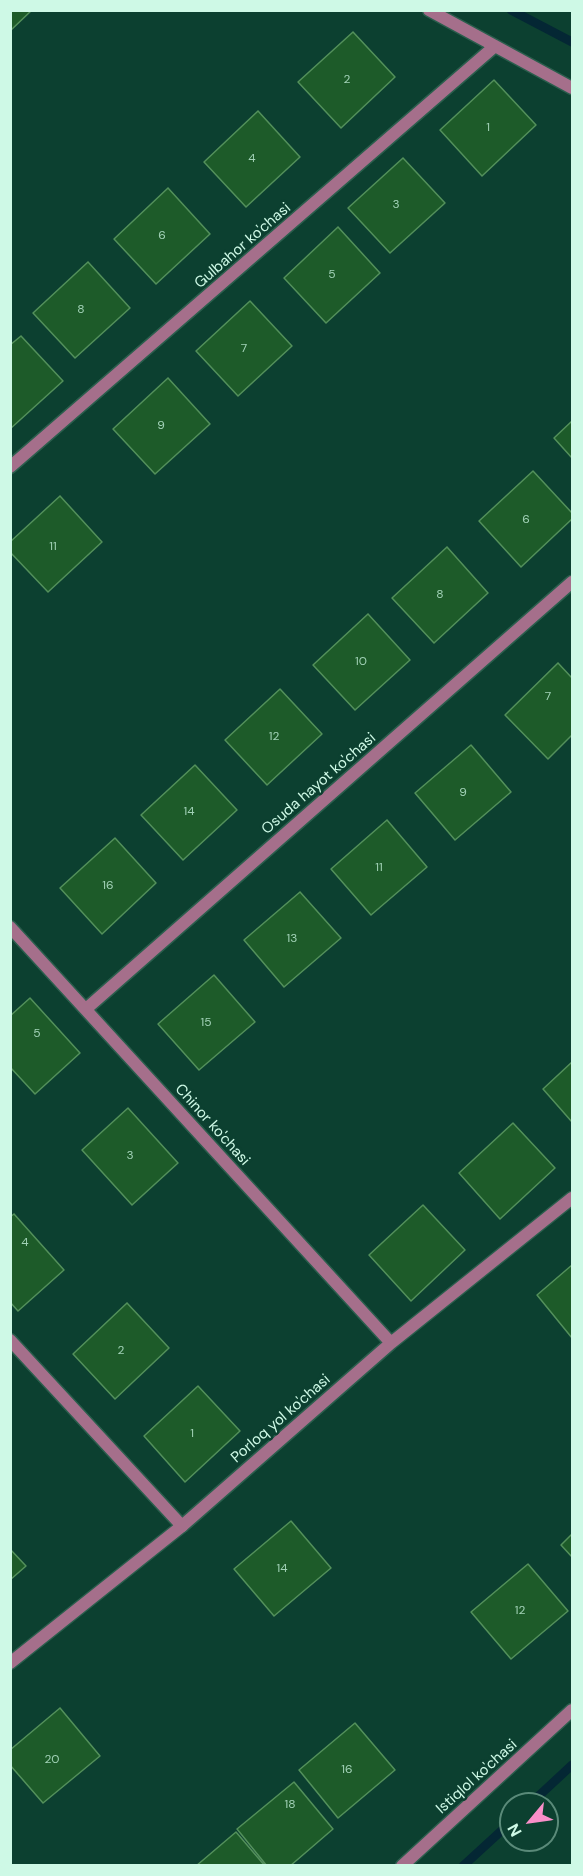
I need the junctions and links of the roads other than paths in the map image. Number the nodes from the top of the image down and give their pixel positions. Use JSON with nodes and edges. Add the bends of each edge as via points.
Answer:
{"nodes":[{"id":1,"x":429,"y":10,"type":"edge"},
{"id":2,"x":495,"y":46,"type":"junction"},
{"id":3,"x":573,"y":88,"type":"edge"},
{"id":4,"x":10,"y":467,"type":"edge"},
{"id":5,"x":573,"y":582,"type":"edge"},
{"id":6,"x":10,"y":927,"type":"edge"},
{"id":7,"x":86,"y":1009,"type":"junction"},
{"id":8,"x":573,"y":1198,"type":"edge"},
{"id":9,"x":10,"y":1340,"type":"edge"},
{"id":10,"x":391,"y":1343,"type":"junction"},
{"id":11,"x":182,"y":1526,"type":"junction"},
{"id":12,"x":10,"y":1663,"type":"edge"},
{"id":13,"x":573,"y":1710,"type":"edge"},
{"id":14,"x":402,"y":1866,"type":"edge"}],
"edges":[{"from":1,"to":2,"type":"street"},
{"from":2,"to":3,"type":"street"},
{"from":2,"to":4,"type":"street","name":"Gulbahor ko'chasi"},
{"from":5,"to":7,"type":"street","name":"Osuda hayot ko'chasi"},
{"from":6,"to":7,"type":"street","name":"Chinor ko'chasi"},
{"from":7,"to":10,"type":"street","name":"Chinor ko'chasi"},
{"from":8,"to":10,"type":"street","name":"Porloq yol ko'chasi"},
{"from":9,"to":11,"type":"street"},
{"from":10,"to":11,"type":"street","name":"Porloq yol ko'chasi"},
{"from":11,"to":12,"type":"street","name":"Porloq yol ko'chasi"},
{"from":13,"to":14,"type":"street","name":"Istiqlol ko'chasi"}]}
